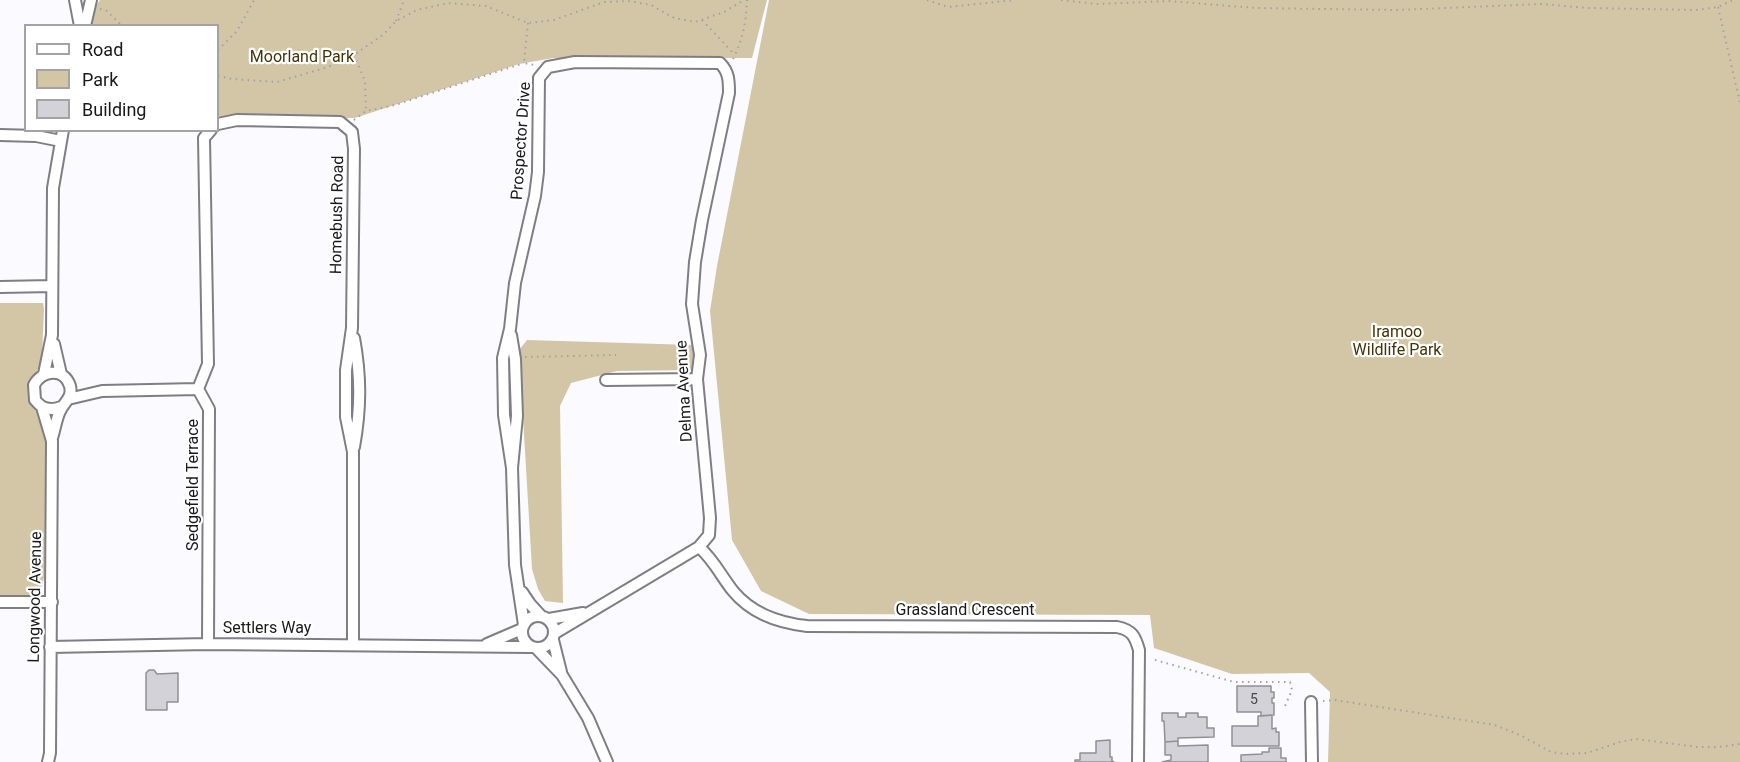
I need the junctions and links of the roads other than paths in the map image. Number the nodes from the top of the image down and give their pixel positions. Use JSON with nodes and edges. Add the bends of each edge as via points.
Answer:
{"nodes":[{"id":1,"x":75,"y":0,"type":"edge"},
{"id":2,"x":90,"y":3,"type":"edge"},
{"id":3,"x":81,"y":24,"type":"edge"},
{"id":4,"x":83,"y":24,"type":"edge"},
{"id":5,"x":727,"y":71,"type":"joint"},
{"id":6,"x":219,"y":124,"type":"edge"},
{"id":7,"x":209,"y":132,"type":"edge"},
{"id":8,"x":0,"y":135,"type":"edge"},
{"id":9,"x":62,"y":136,"type":"edge"},
{"id":10,"x":52,"y":286,"type":"junction"},
{"id":11,"x":0,"y":287,"type":"edge"},
{"id":12,"x":52,"y":335,"type":"junction"},
{"id":13,"x":44,"y":374,"type":"junction"},
{"id":14,"x":61,"y":374,"type":"junction"},
{"id":15,"x":697,"y":379,"type":"junction"},
{"id":16,"x":606,"y":380,"type":"dead end"},
{"id":17,"x":69,"y":383,"type":"junction"},
{"id":18,"x":198,"y":389,"type":"junction"},
{"id":19,"x":102,"y":391,"type":"junction"},
{"id":20,"x":65,"y":403,"type":"junction"},
{"id":21,"x":42,"y":407,"type":"junction"},
{"id":22,"x":52,"y":441,"type":"junction"},
{"id":23,"x":699,"y":547,"type":"junction"},
{"id":24,"x":517,"y":584,"type":"junction"},
{"id":25,"x":0,"y":602,"type":"edge"},
{"id":26,"x":52,"y":602,"type":"junction"},
{"id":27,"x":589,"y":612,"type":"junction"},
{"id":28,"x":545,"y":617,"type":"junction"},
{"id":29,"x":523,"y":627,"type":"junction"},
{"id":30,"x":554,"y":637,"type":"junction"},
{"id":31,"x":208,"y":644,"type":"junction"},
{"id":32,"x":353,"y":645,"type":"junction"},
{"id":33,"x":484,"y":645,"type":"junction"},
{"id":34,"x":533,"y":647,"type":"junction"},
{"id":35,"x":50,"y":648,"type":"junction"},
{"id":36,"x":562,"y":675,"type":"junction"},
{"id":37,"x":1311,"y":702,"type":"road end"},
{"id":38,"x":598,"y":744,"type":"junction"},
{"id":39,"x":50,"y":759,"type":"edge"},
{"id":40,"x":600,"y":762,"type":"edge"},
{"id":41,"x":607,"y":762,"type":"edge"},
{"id":42,"x":1138,"y":762,"type":"edge"},
{"id":43,"x":1312,"y":762,"type":"edge"}],
"edges":[{"from":1,"to":3,"type":"street"},
{"from":2,"to":4,"type":"street"},
{"from":5,"to":15,"type":"street","name":"Delma Avenue","via":[[729,93],[695,262],[692,304],[700,355]]},
{"from":5,"to":24,"type":"street","name":"Prospector Drive","via":[[715,62],[574,62],[548,67],[539,78],[538,172],[515,283],[510,329],[517,416],[512,468]]},
{"from":6,"to":32,"type":"street","name":"Homebush Road","via":[[237,120],[340,122],[352,132],[352,328],[360,370],[360,417],[353,452]]},
{"from":7,"to":18,"type":"street","via":[[204,138],[208,364]]},
{"from":8,"to":9,"type":"street"},
{"from":9,"to":10,"type":"street","via":[[53,189]]},
{"from":10,"to":11,"type":"street"},
{"from":10,"to":12,"type":"street"},
{"from":12,"to":13,"type":"street"},
{"from":12,"to":14,"type":"street"},
{"from":13,"to":14,"type":"street"},
{"from":13,"to":21,"type":"street","via":[[36,380],[33,390]]},
{"from":14,"to":17,"type":"street"},
{"from":15,"to":16,"type":"street"},
{"from":15,"to":23,"type":"street","name":"Delma Avenue","via":[[710,530]]},
{"from":17,"to":19,"type":"street"},
{"from":17,"to":20,"type":"street"},
{"from":18,"to":19,"type":"street"},
{"from":18,"to":31,"type":"street","name":"Sedgefield Terrace","via":[[209,409]]},
{"from":19,"to":20,"type":"street"},
{"from":20,"to":21,"type":"street","via":[[48,410]]},
{"from":20,"to":22,"type":"street","name":"Longwood Avenue"},
{"from":21,"to":22,"type":"street","name":"Longwood Avenue"},
{"from":22,"to":26,"type":"street","name":"Longwood Avenue"},
{"from":23,"to":27,"type":"street"},
{"from":23,"to":42,"type":"street","name":"Grassland Crescent","via":[[749,606],[785,624],[1128,629],[1139,650]]},
{"from":24,"to":28,"type":"street","via":[[530,604]]},
{"from":24,"to":29,"type":"street","name":"Prospector Drive"},
{"from":25,"to":26,"type":"street"},
{"from":26,"to":35,"type":"street","name":"Longwood Avenue"},
{"from":27,"to":28,"type":"street"},
{"from":27,"to":30,"type":"street"},
{"from":28,"to":29,"type":"street","via":[[531,617]]},
{"from":28,"to":30,"type":"street","via":[[555,628]]},
{"from":29,"to":33,"type":"street","name":"Settlers Way"},
{"from":29,"to":34,"type":"street","via":[[524,639]]},
{"from":30,"to":34,"type":"street","via":[[546,647]]},
{"from":30,"to":36,"type":"street"},
{"from":31,"to":32,"type":"street","name":"Settlers Way"},
{"from":31,"to":35,"type":"street","name":"Settlers Way"},
{"from":32,"to":33,"type":"street","name":"Settlers Way"},
{"from":33,"to":34,"type":"street","name":"Settlers Way"},
{"from":34,"to":36,"type":"street"},
{"from":35,"to":39,"type":"street","name":"Longwood Avenue"},
{"from":36,"to":38,"type":"street","via":[[588,718]]},
{"from":37,"to":43,"type":"street"},
{"from":38,"to":40,"type":"street"},
{"from":38,"to":41,"type":"street"}]}
